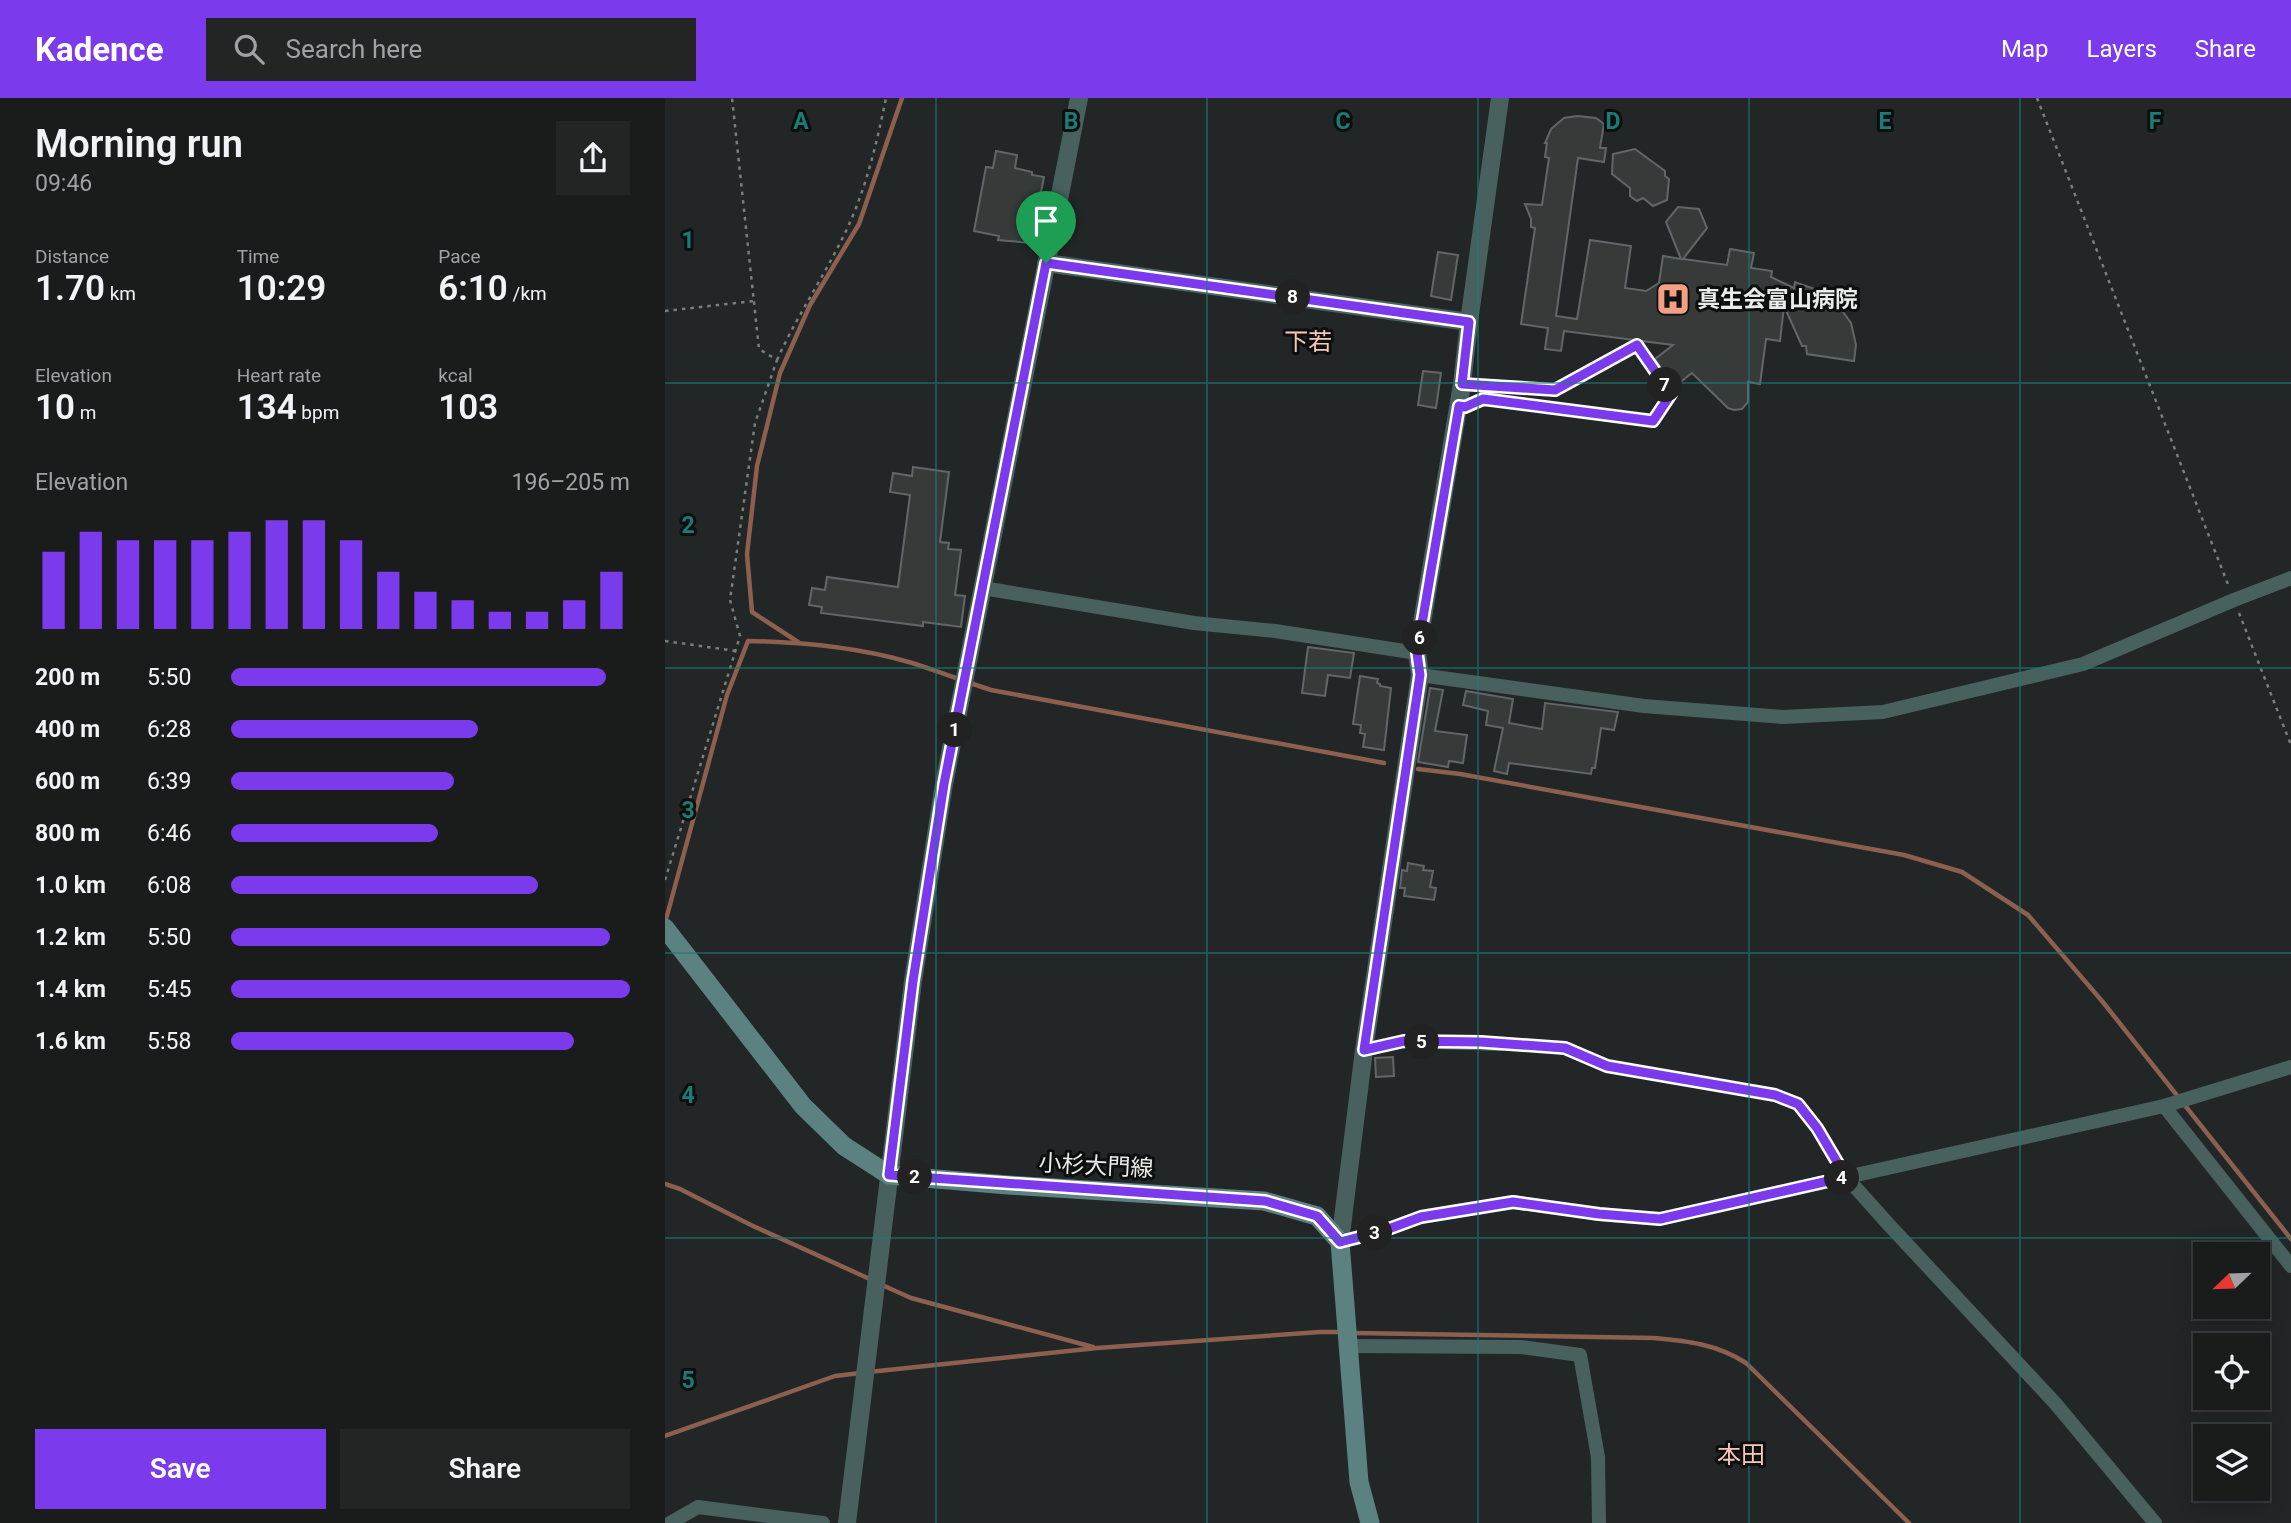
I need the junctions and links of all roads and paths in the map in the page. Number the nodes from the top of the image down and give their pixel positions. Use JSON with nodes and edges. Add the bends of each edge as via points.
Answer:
{"nodes":[{"id":1,"x":732,"y":98,"type":"edge"},
{"id":2,"x":886,"y":98,"type":"edge"},
{"id":3,"x":1079,"y":98,"type":"edge"},
{"id":4,"x":1500,"y":98,"type":"edge"},
{"id":5,"x":2037,"y":98,"type":"edge"},
{"id":6,"x":1046,"y":263,"type":"junction"},
{"id":7,"x":754,"y":301,"type":"junction"},
{"id":8,"x":665,"y":311,"type":"edge"},
{"id":9,"x":1469,"y":322,"type":"junction"},
{"id":10,"x":777,"y":359,"type":"junction"},
{"id":11,"x":1462,"y":384,"type":"junction"},
{"id":12,"x":1459,"y":406,"type":"junction"},
{"id":13,"x":2291,"y":578,"type":"edge"},
{"id":14,"x":983,"y":587,"type":"junction"},
{"id":15,"x":2234,"y":600,"type":"junction"},
{"id":16,"x":665,"y":641,"type":"edge"},
{"id":17,"x":736,"y":651,"type":"junction"},
{"id":18,"x":1417,"y":653,"type":"junction"},
{"id":19,"x":1420,"y":675,"type":"junction"},
{"id":20,"x":2291,"y":745,"type":"edge"},
{"id":21,"x":665,"y":880,"type":"edge"},
{"id":22,"x":665,"y":928,"type":"edge"},
{"id":23,"x":1500,"y":1044,"type":"joint"},
{"id":24,"x":1364,"y":1050,"type":"junction"},
{"id":25,"x":2291,"y":1067,"type":"edge"},
{"id":26,"x":2164,"y":1106,"type":"junction"},
{"id":27,"x":889,"y":1175,"type":"junction"},
{"id":28,"x":1846,"y":1177,"type":"junction"},
{"id":29,"x":1340,"y":1242,"type":"junction"},
{"id":30,"x":2291,"y":1266,"type":"edge"},
{"id":31,"x":1349,"y":1346,"type":"junction"},
{"id":32,"x":670,"y":1523,"type":"edge"},
{"id":33,"x":823,"y":1523,"type":"edge"},
{"id":34,"x":847,"y":1523,"type":"edge"},
{"id":35,"x":1370,"y":1523,"type":"edge"},
{"id":36,"x":1599,"y":1523,"type":"edge"},
{"id":37,"x":2155,"y":1523,"type":"edge"}],
"edges":[{"from":1,"to":7,"type":"path"},
{"from":2,"to":10,"type":"path","via":[[858,202]]},
{"from":3,"to":6,"type":"street"},
{"from":4,"to":9,"type":"street"},
{"from":5,"to":15,"type":"path"},
{"from":6,"to":9,"type":"street"},
{"from":6,"to":14,"type":"street"},
{"from":7,"to":8,"type":"path"},
{"from":7,"to":10,"type":"path","via":[[759,349]]},
{"from":9,"to":11,"type":"street"},
{"from":10,"to":17,"type":"path","via":[[755,423],[730,600],[740,636]]},
{"from":11,"to":12,"type":"street"},
{"from":11,"to":12,"type":"lane","via":[[1555,390],[1637,345],[1671,394],[1653,421],[1483,399]]},
{"from":12,"to":18,"type":"street"},
{"from":13,"to":15,"type":"street"},
{"from":14,"to":18,"type":"street","via":[[1193,623]]},
{"from":14,"to":27,"type":"street","via":[[942,797]]},
{"from":15,"to":19,"type":"street","via":[[2083,664],[1883,712],[1783,716],[1644,706]]},
{"from":15,"to":20,"type":"path"},
{"from":16,"to":17,"type":"path"},
{"from":17,"to":21,"type":"path"},
{"from":18,"to":19,"type":"street"},
{"from":19,"to":24,"type":"street"},
{"from":22,"to":27,"type":"main road","name":"小杉大門線","via":[[803,1106],[843,1146]]},
{"from":23,"to":24,"type":"street","via":[[1404,1041]]},
{"from":23,"to":28,"type":"path","via":[[1565,1048],[1607,1066],[1775,1095],[1798,1104]]},
{"from":24,"to":29,"type":"street"},
{"from":25,"to":26,"type":"street"},
{"from":26,"to":28,"type":"street"},
{"from":26,"to":30,"type":"street"},
{"from":27,"to":29,"type":"main road","name":"小杉大門線","via":[[1265,1201],[1317,1216]]},
{"from":27,"to":34,"type":"street"},
{"from":28,"to":29,"type":"street","via":[[1660,1219],[1513,1202],[1421,1217]]},
{"from":28,"to":37,"type":"street","via":[[2055,1403]]},
{"from":29,"to":31,"type":"main road"},
{"from":31,"to":35,"type":"main road","via":[[1359,1482]]},
{"from":31,"to":36,"type":"street","via":[[1521,1347],[1580,1355],[1598,1457]]},
{"from":32,"to":33,"type":"street","via":[[698,1507]]}]}
